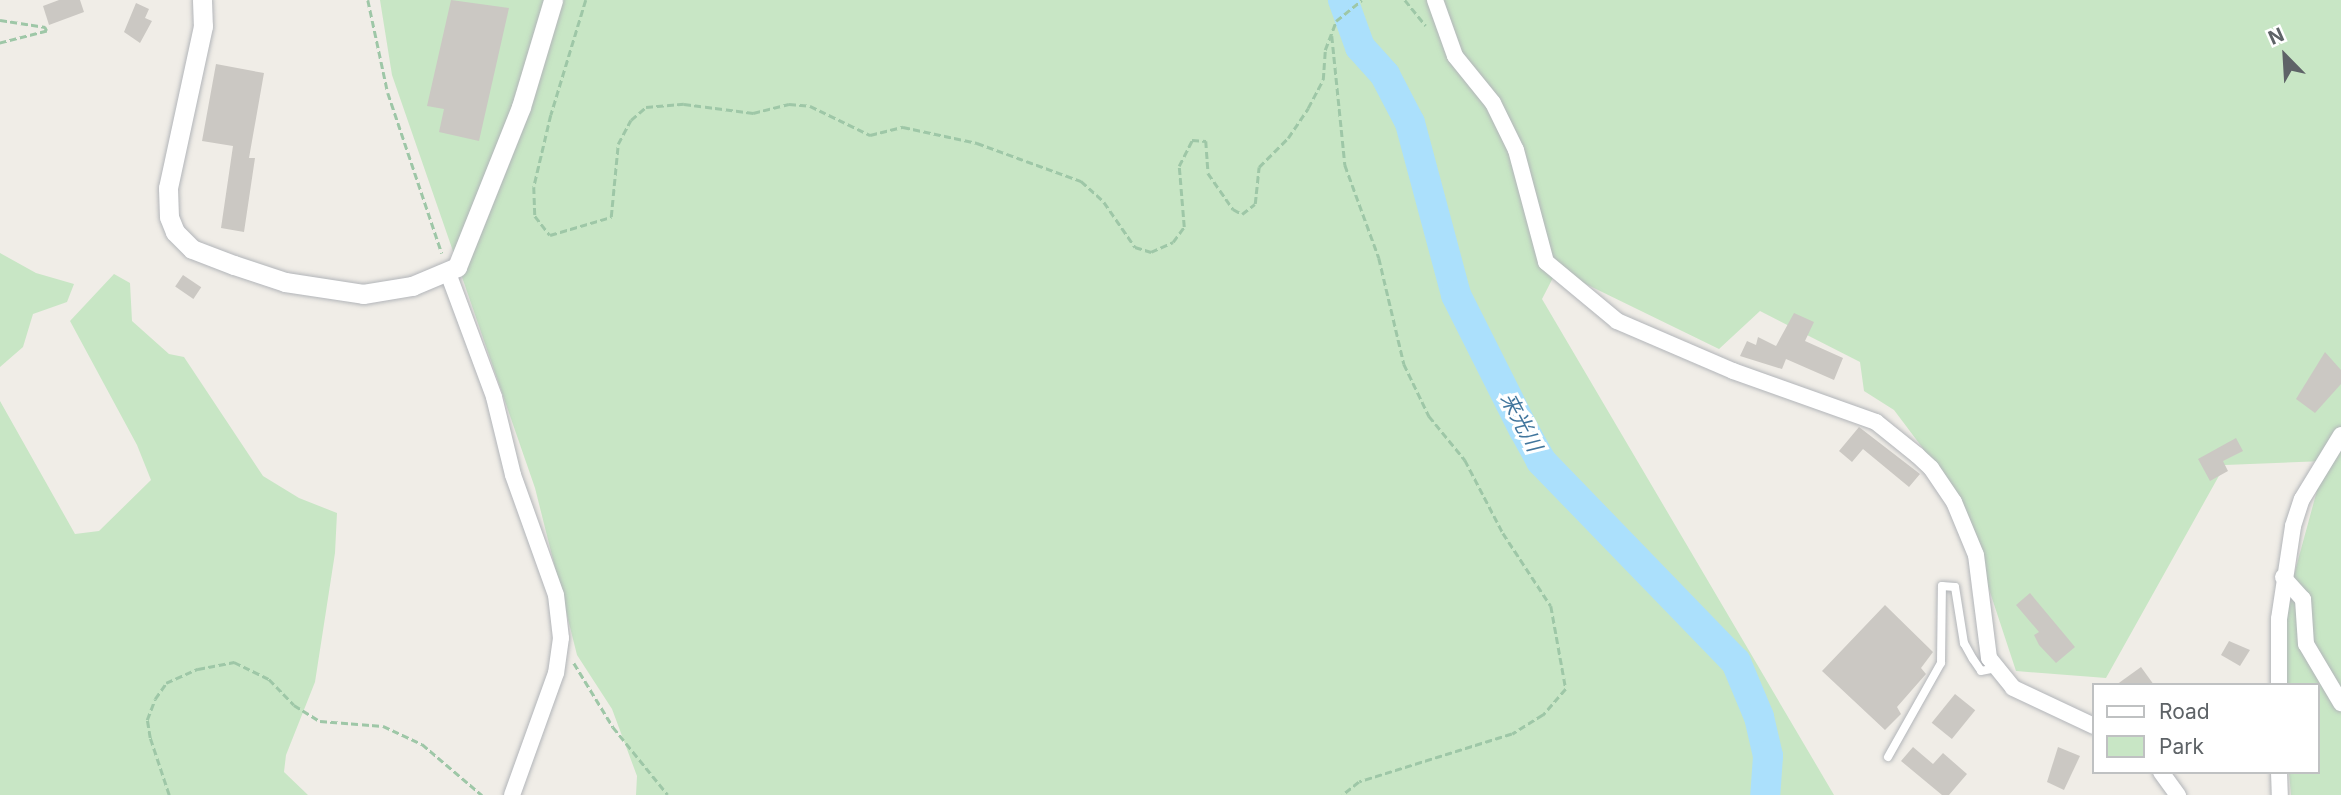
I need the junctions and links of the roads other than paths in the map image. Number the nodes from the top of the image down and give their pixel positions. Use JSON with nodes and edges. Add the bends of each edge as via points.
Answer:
{"nodes":[{"id":1,"x":202,"y":0,"type":"edge"},
{"id":2,"x":553,"y":0,"type":"edge"},
{"id":3,"x":1435,"y":0,"type":"edge"},
{"id":4,"x":447,"y":272,"type":"junction"},
{"id":5,"x":2341,"y":435,"type":"edge"},
{"id":6,"x":2283,"y":578,"type":"junction"},
{"id":7,"x":1996,"y":668,"type":"junction"},
{"id":8,"x":2279,"y":683,"type":"edge"},
{"id":9,"x":2341,"y":703,"type":"edge"},
{"id":10,"x":2092,"y":725,"type":"edge"},
{"id":11,"x":1888,"y":757,"type":"dead end"},
{"id":12,"x":2162,"y":774,"type":"edge"},
{"id":13,"x":2279,"y":774,"type":"edge"},
{"id":14,"x":512,"y":795,"type":"edge"},
{"id":15,"x":2178,"y":795,"type":"edge"},
{"id":16,"x":2280,"y":795,"type":"edge"}],
"edges":[{"from":1,"to":4,"type":"street","via":[[203,26],[168,188],[169,217],[175,232],[192,248],[234,265],[322,289],[363,294],[412,286]]},
{"from":2,"to":4,"type":"street","via":[[521,107],[486,199],[464,254]]},
{"from":3,"to":7,"type":"street","via":[[1455,56],[1493,103],[1516,150],[1546,262],[1617,321],[1733,371],[1876,422],[1931,468],[1954,502],[1976,555],[1984,639]]},
{"from":4,"to":14,"type":"street","via":[[494,397],[513,475],[550,568],[561,638],[556,673]]},
{"from":5,"to":6,"type":"street","via":[[2302,499]]},
{"from":6,"to":8,"type":"street"},
{"from":6,"to":9,"type":"street","via":[[2303,599],[2306,644]]},
{"from":7,"to":10,"type":"street","via":[[2014,688]]},
{"from":7,"to":11,"type":"lane","via":[[1982,671],[1973,659],[1964,643],[1955,587],[1942,586],[1941,663]]},
{"from":12,"to":15,"type":"street"},
{"from":13,"to":16,"type":"street"}]}
